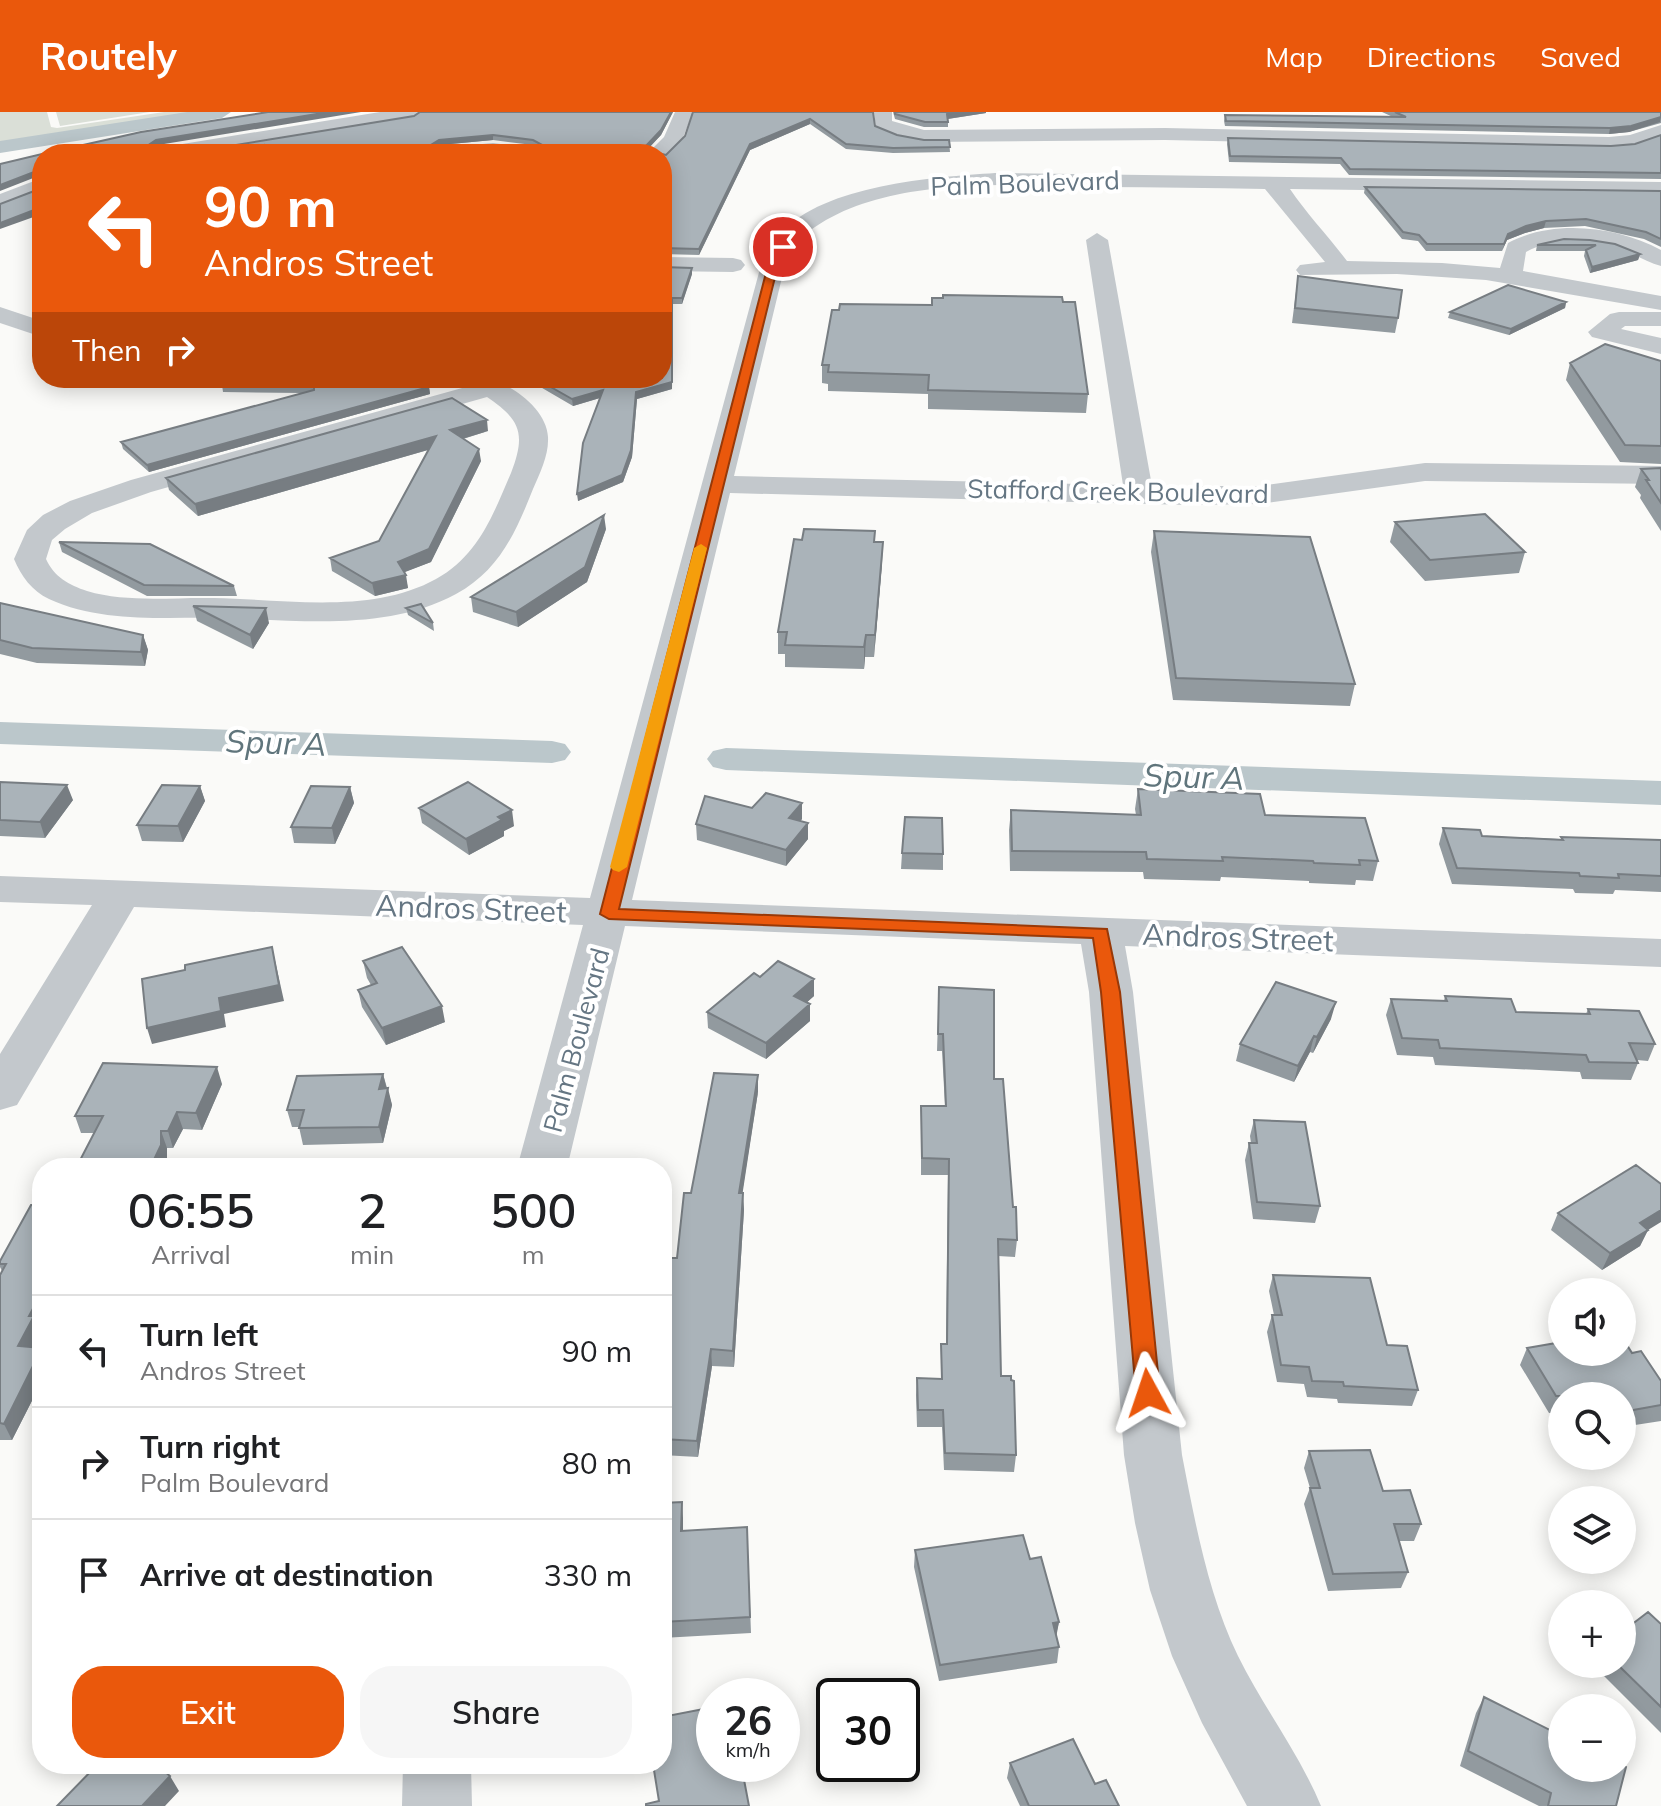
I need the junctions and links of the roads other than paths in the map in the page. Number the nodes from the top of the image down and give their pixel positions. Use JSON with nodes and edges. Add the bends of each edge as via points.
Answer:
{"nodes":[{"id":1,"x":414,"y":112,"type":"edge"},
{"id":2,"x":684,"y":112,"type":"edge"},
{"id":3,"x":883,"y":112,"type":"edge"},
{"id":4,"x":1158,"y":112,"type":"edge"},
{"id":5,"x":1661,"y":131,"type":"edge"},
{"id":6,"x":219,"y":144,"type":"edge"},
{"id":7,"x":668,"y":144,"type":"edge"},
{"id":8,"x":1171,"y":157,"type":"junction"},
{"id":9,"x":1269,"y":181,"type":"junction"},
{"id":10,"x":1315,"y":182,"type":"junction"},
{"id":11,"x":32,"y":188,"type":"edge"},
{"id":12,"x":1661,"y":188,"type":"edge"},
{"id":13,"x":1,"y":200,"type":"edge"},
{"id":14,"x":1328,"y":205,"type":"dead end"},
{"id":15,"x":1097,"y":240,"type":"dead end"},
{"id":16,"x":1661,"y":259,"type":"edge"},
{"id":17,"x":672,"y":265,"type":"edge"},
{"id":18,"x":1340,"y":267,"type":"junction"},
{"id":19,"x":1308,"y":270,"type":"dead end"},
{"id":20,"x":672,"y":274,"type":"edge"},
{"id":21,"x":1512,"y":275,"type":"junction"},
{"id":22,"x":1661,"y":303,"type":"edge"},
{"id":23,"x":0,"y":314,"type":"edge"},
{"id":24,"x":1661,"y":319,"type":"edge"},
{"id":25,"x":32,"y":326,"type":"edge"},
{"id":26,"x":0,"y":339,"type":"edge"},
{"id":27,"x":1661,"y":346,"type":"edge"},
{"id":28,"x":32,"y":347,"type":"edge"},
{"id":29,"x":464,"y":388,"type":"edge"},
{"id":30,"x":489,"y":388,"type":"edge"},
{"id":31,"x":1661,"y":475,"type":"edge"},
{"id":32,"x":717,"y":484,"type":"junction"},
{"id":33,"x":1139,"y":495,"type":"junction"},
{"id":34,"x":0,"y":889,"type":"edge"},
{"id":35,"x":121,"y":893,"type":"junction"},
{"id":36,"x":609,"y":914,"type":"junction"},
{"id":37,"x":1101,"y":933,"type":"junction"},
{"id":38,"x":1661,"y":953,"type":"edge"},
{"id":39,"x":0,"y":1093,"type":"edge"},
{"id":40,"x":545,"y":1158,"type":"edge"},
{"id":41,"x":437,"y":1774,"type":"edge"},
{"id":42,"x":437,"y":1806,"type":"edge"},
{"id":43,"x":1286,"y":1806,"type":"edge"}],
"edges":[{"from":1,"to":6,"type":"street"},
{"from":2,"to":7,"type":"street"},
{"from":3,"to":8,"type":"street","via":[[883,124],[891,129],[924,136]]},
{"from":4,"to":8,"type":"street"},
{"from":5,"to":8,"type":"street","via":[[1632,141]]},
{"from":8,"to":9,"type":"street","name":"Palm Boulevard"},
{"from":8,"to":32,"type":"street","name":"Palm Boulevard","via":[[882,194],[837,208],[791,236],[773,265]]},
{"from":9,"to":10,"type":"street","name":"Palm Boulevard"},
{"from":9,"to":18,"type":"street"},
{"from":10,"to":12,"type":"street","name":"Palm Boulevard"},
{"from":10,"to":14,"type":"street"},
{"from":11,"to":13,"type":"street"},
{"from":15,"to":33,"type":"street"},
{"from":16,"to":21,"type":"street","via":[[1613,239],[1544,237],[1516,248]]},
{"from":17,"to":20,"type":"street","via":[[731,271]]},
{"from":18,"to":19,"type":"street"},
{"from":18,"to":21,"type":"street","via":[[1372,256]]},
{"from":21,"to":22,"type":"street"},
{"from":23,"to":25,"type":"street"},
{"from":24,"to":27,"type":"street","via":[[1619,319],[1601,332]]},
{"from":26,"to":28,"type":"street"},
{"from":29,"to":30,"type":"street","via":[[81,507],[38,537],[30,559],[35,573],[70,597],[136,606],[343,610],[379,607],[445,588],[477,568],[495,544],[534,454],[536,431],[528,417]]},
{"from":31,"to":33,"type":"street","name":"Stafford Creek Boulevard","via":[[1425,472],[1260,495]]},
{"from":32,"to":33,"type":"street","name":"Stafford Creek Boulevard"},
{"from":32,"to":36,"type":"street","name":"Palm Boulevard"},
{"from":34,"to":35,"type":"street","name":"Andros Street"},
{"from":35,"to":36,"type":"street","name":"Andros Street"},
{"from":35,"to":39,"type":"street"},
{"from":36,"to":37,"type":"street","name":"Andros Street"},
{"from":36,"to":40,"type":"street","name":"Palm Boulevard"},
{"from":37,"to":38,"type":"street","name":"Andros Street"},
{"from":37,"to":43,"type":"street","via":[[1164,1521],[1196,1633],[1244,1735]]},
{"from":41,"to":42,"type":"street"}]}
